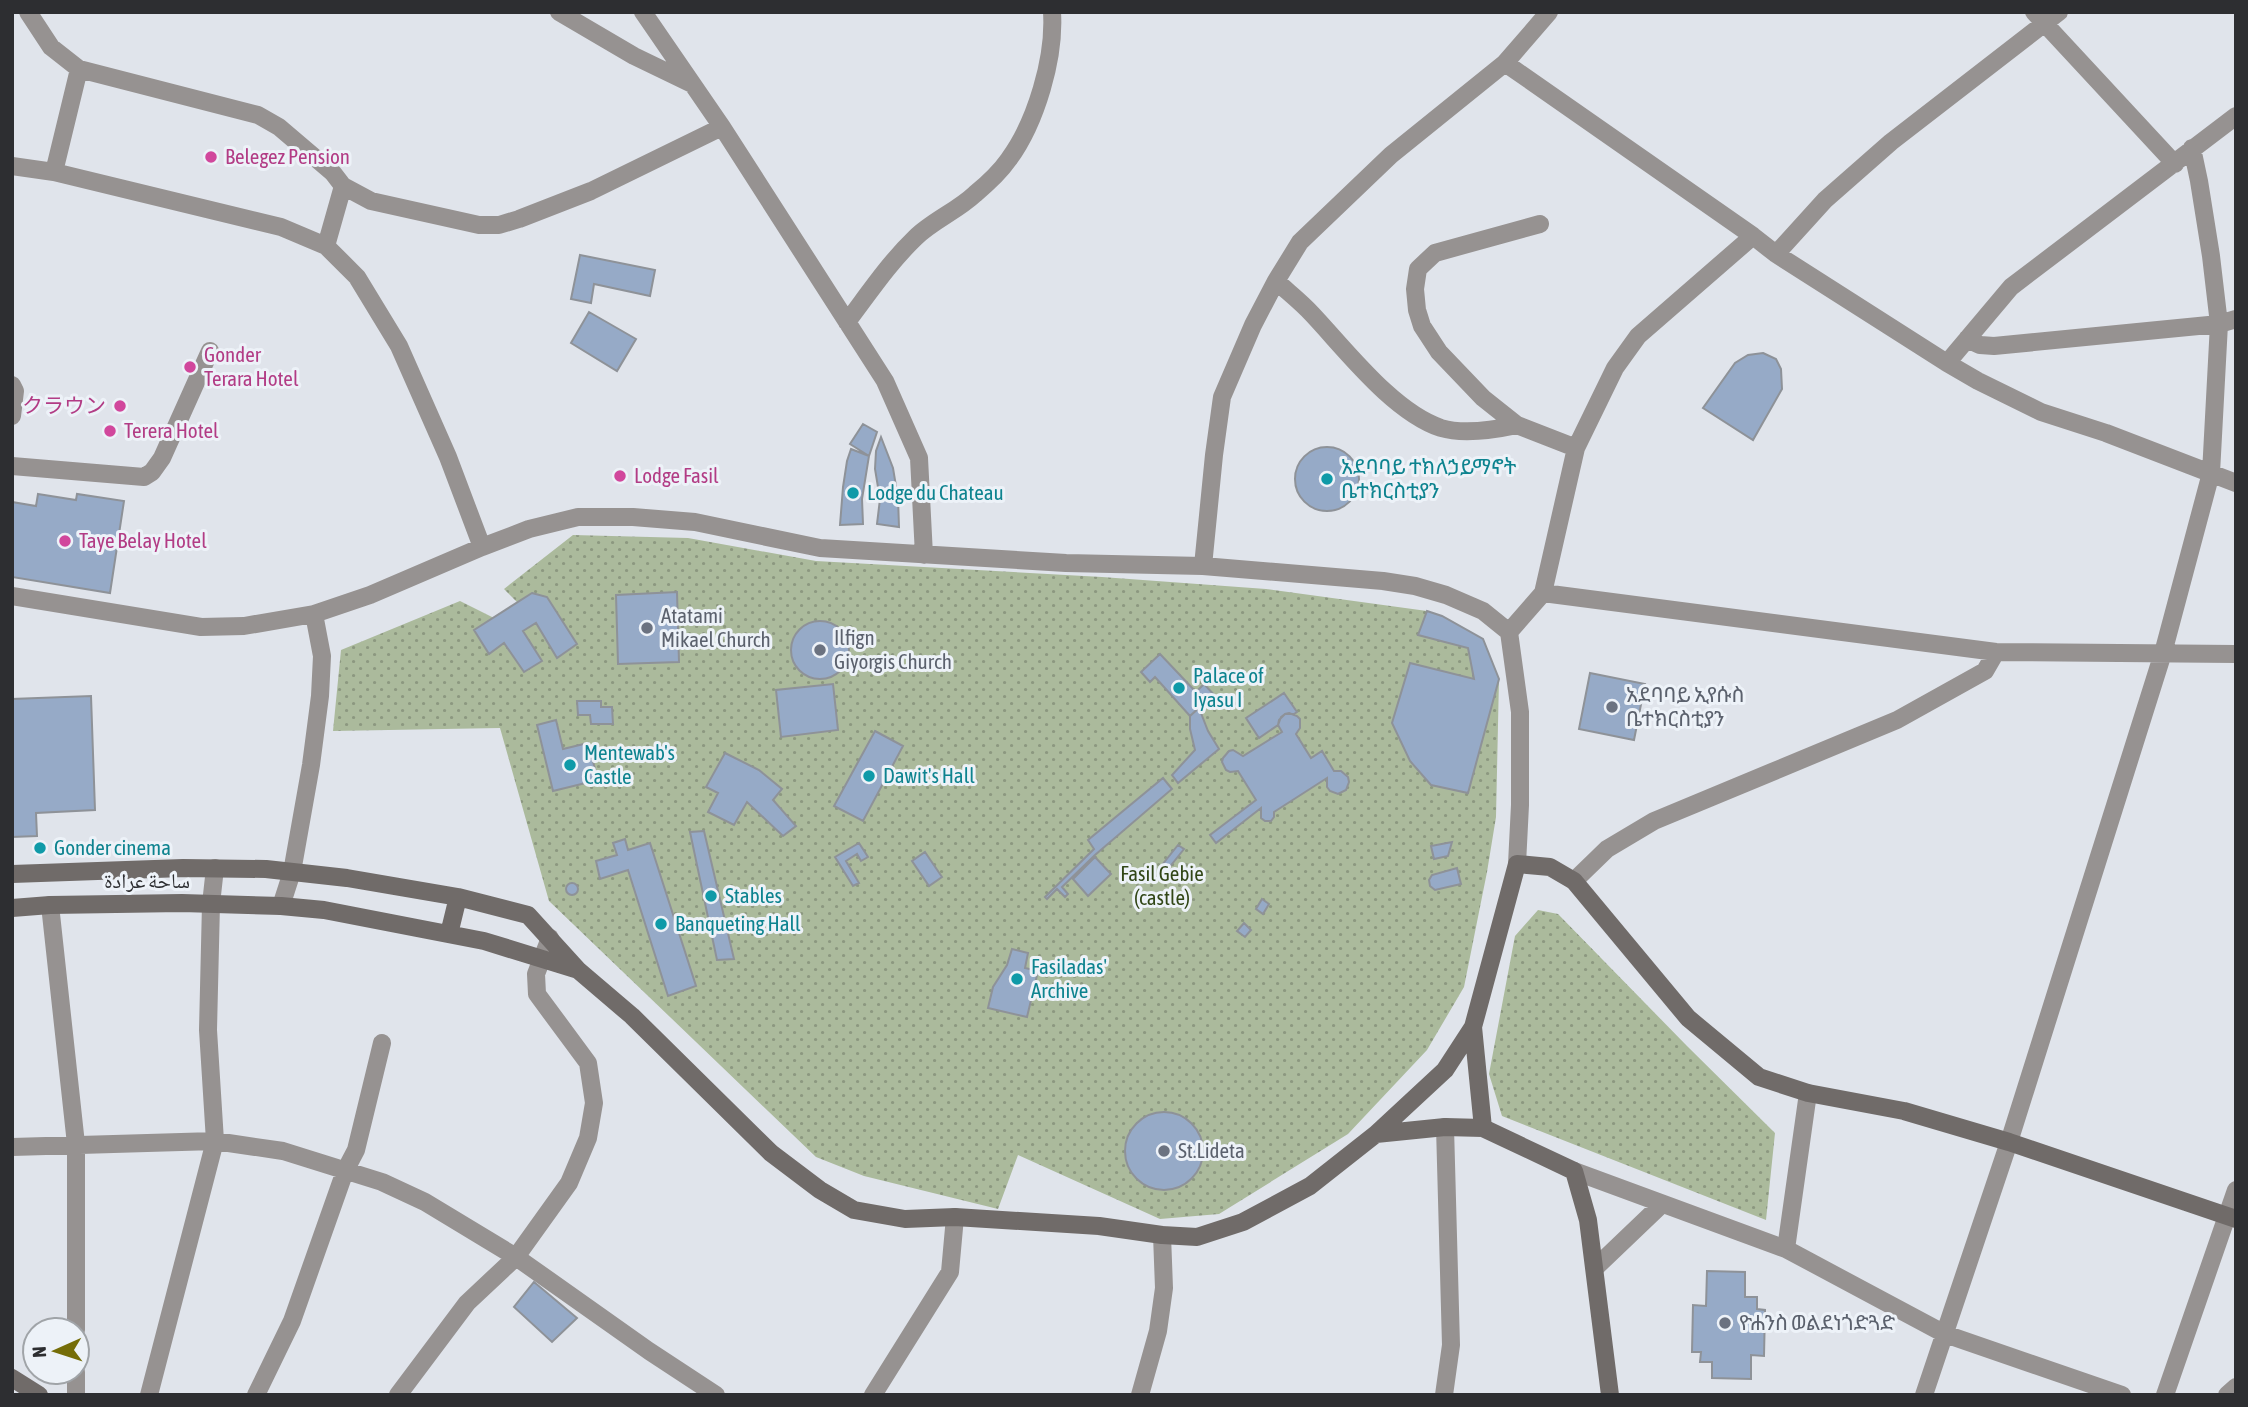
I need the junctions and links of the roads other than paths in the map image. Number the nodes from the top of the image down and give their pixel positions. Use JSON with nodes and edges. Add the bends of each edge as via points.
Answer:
{"nodes":[{"id":1,"x":28,"y":12,"type":"edge"},
{"id":2,"x":559,"y":12,"type":"edge"},
{"id":3,"x":643,"y":12,"type":"edge"},
{"id":4,"x":1052,"y":12,"type":"edge"},
{"id":5,"x":1549,"y":12,"type":"edge"},
{"id":6,"x":2059,"y":12,"type":"edge"},
{"id":7,"x":2039,"y":18,"type":"edge"},
{"id":8,"x":1505,"y":63,"type":"junction"},
{"id":9,"x":79,"y":69,"type":"junction"},
{"id":10,"x":692,"y":84,"type":"junction"},
{"id":11,"x":2236,"y":116,"type":"edge"},
{"id":12,"x":722,"y":127,"type":"junction"},
{"id":13,"x":2192,"y":148,"type":"junction"},
{"id":14,"x":2175,"y":164,"type":"junction"},
{"id":15,"x":12,"y":166,"type":"edge"},
{"id":16,"x":54,"y":172,"type":"junction"},
{"id":17,"x":343,"y":186,"type":"junction"},
{"id":18,"x":1539,"y":225,"type":"dead end"},
{"id":19,"x":1753,"y":236,"type":"junction"},
{"id":20,"x":326,"y":246,"type":"junction"},
{"id":21,"x":1776,"y":254,"type":"junction"},
{"id":22,"x":1276,"y":281,"type":"junction"},
{"id":23,"x":2227,"y":321,"type":"edge"},
{"id":24,"x":847,"y":322,"type":"junction"},
{"id":25,"x":1967,"y":339,"type":"junction"},
{"id":26,"x":209,"y":351,"type":"dead end"},
{"id":27,"x":1947,"y":363,"type":"junction"},
{"id":28,"x":12,"y":385,"type":"edge"},
{"id":29,"x":12,"y":416,"type":"edge"},
{"id":30,"x":1517,"y":425,"type":"junction"},
{"id":31,"x":1576,"y":448,"type":"junction"},
{"id":32,"x":12,"y":466,"type":"edge"},
{"id":33,"x":2211,"y":473,"type":"junction"},
{"id":34,"x":2236,"y":483,"type":"edge"},
{"id":35,"x":482,"y":547,"type":"junction"},
{"id":36,"x":924,"y":555,"type":"junction"},
{"id":37,"x":1203,"y":566,"type":"junction"},
{"id":38,"x":1543,"y":593,"type":"junction"},
{"id":39,"x":12,"y":596,"type":"edge"},
{"id":40,"x":314,"y":614,"type":"junction"},
{"id":41,"x":1510,"y":632,"type":"junction"},
{"id":42,"x":1996,"y":652,"type":"junction"},
{"id":43,"x":2163,"y":653,"type":"junction"},
{"id":44,"x":2236,"y":654,"type":"edge"},
{"id":45,"x":1517,"y":864,"type":"junction"},
{"id":46,"x":215,"y":868,"type":"junction"},
{"id":47,"x":292,"y":872,"type":"junction"},
{"id":48,"x":12,"y":874,"type":"edge"},
{"id":49,"x":1574,"y":881,"type":"junction"},
{"id":50,"x":457,"y":897,"type":"junction"},
{"id":51,"x":211,"y":904,"type":"junction"},
{"id":52,"x":50,"y":905,"type":"junction"},
{"id":53,"x":281,"y":906,"type":"junction"},
{"id":54,"x":12,"y":908,"type":"edge"},
{"id":55,"x":449,"y":934,"type":"junction"},
{"id":56,"x":550,"y":938,"type":"junction"},
{"id":57,"x":541,"y":958,"type":"junction"},
{"id":58,"x":578,"y":970,"type":"junction"},
{"id":59,"x":1473,"y":1027,"type":"junction"},
{"id":60,"x":382,"y":1043,"type":"dead end"},
{"id":61,"x":1808,"y":1093,"type":"junction"},
{"id":62,"x":1445,"y":1127,"type":"junction"},
{"id":63,"x":1483,"y":1128,"type":"junction"},
{"id":64,"x":1376,"y":1134,"type":"junction"},
{"id":65,"x":215,"y":1141,"type":"junction"},
{"id":66,"x":2009,"y":1142,"type":"junction"},
{"id":67,"x":76,"y":1144,"type":"junction"},
{"id":68,"x":12,"y":1147,"type":"edge"},
{"id":69,"x":345,"y":1171,"type":"junction"},
{"id":70,"x":1574,"y":1171,"type":"junction"},
{"id":71,"x":2236,"y":1190,"type":"edge"},
{"id":72,"x":1662,"y":1204,"type":"junction"},
{"id":73,"x":955,"y":1217,"type":"junction"},
{"id":74,"x":2231,"y":1217,"type":"edge"},
{"id":75,"x":1162,"y":1235,"type":"junction"},
{"id":76,"x":1786,"y":1249,"type":"junction"},
{"id":77,"x":516,"y":1257,"type":"junction"},
{"id":78,"x":1595,"y":1268,"type":"junction"},
{"id":79,"x":76,"y":1316,"type":"edge"},
{"id":80,"x":1945,"y":1334,"type":"junction"},
{"id":81,"x":2236,"y":1387,"type":"edge"},
{"id":82,"x":149,"y":1395,"type":"edge"},
{"id":83,"x":256,"y":1395,"type":"edge"},
{"id":84,"x":398,"y":1395,"type":"edge"},
{"id":85,"x":716,"y":1395,"type":"edge"},
{"id":86,"x":873,"y":1395,"type":"edge"},
{"id":87,"x":1139,"y":1395,"type":"edge"},
{"id":88,"x":1444,"y":1395,"type":"edge"},
{"id":89,"x":1609,"y":1395,"type":"edge"},
{"id":90,"x":1924,"y":1395,"type":"edge"},
{"id":91,"x":2122,"y":1395,"type":"edge"},
{"id":92,"x":2165,"y":1395,"type":"edge"},
{"id":93,"x":2227,"y":1395,"type":"edge"}],
"edges":[{"from":1,"to":9,"type":"street","via":[[51,47]]},
{"from":2,"to":10,"type":"street"},
{"from":3,"to":10,"type":"street"},
{"from":4,"to":24,"type":"street","via":[[1047,74],[1009,160],[974,195],[897,256]]},
{"from":5,"to":8,"type":"street"},
{"from":6,"to":7,"type":"street"},
{"from":7,"to":14,"type":"street"},
{"from":7,"to":21,"type":"street","via":[[1825,200]]},
{"from":8,"to":19,"type":"street"},
{"from":8,"to":22,"type":"street","via":[[1391,155],[1300,242]]},
{"from":9,"to":16,"type":"street"},
{"from":9,"to":17,"type":"street","via":[[258,115],[333,173]]},
{"from":10,"to":12,"type":"street"},
{"from":11,"to":13,"type":"street"},
{"from":12,"to":17,"type":"street","via":[[592,191],[499,225],[479,225],[371,201]]},
{"from":12,"to":24,"type":"street"},
{"from":13,"to":14,"type":"street"},
{"from":13,"to":23,"type":"street"},
{"from":14,"to":25,"type":"street","via":[[2011,287]]},
{"from":15,"to":16,"type":"street"},
{"from":16,"to":20,"type":"street","via":[[281,227]]},
{"from":17,"to":20,"type":"street"},
{"from":18,"to":30,"type":"street","via":[[1436,253],[1418,269],[1415,289],[1422,326],[1439,352]]},
{"from":19,"to":21,"type":"street"},
{"from":19,"to":31,"type":"street","via":[[1638,336],[1615,368]]},
{"from":20,"to":35,"type":"street","via":[[357,277],[398,346]]},
{"from":21,"to":27,"type":"street"},
{"from":22,"to":30,"type":"street","via":[[1356,364],[1418,417],[1443,428]]},
{"from":22,"to":37,"type":"street","via":[[1222,397]]},
{"from":23,"to":25,"type":"street","via":[[1994,346]]},
{"from":23,"to":33,"type":"street"},
{"from":24,"to":36,"type":"street","via":[[885,381],[919,458]]},
{"from":25,"to":27,"type":"street"},
{"from":26,"to":32,"type":"street","via":[[162,458],[144,477]]},
{"from":27,"to":33,"type":"street","via":[[2041,412]]},
{"from":28,"to":29,"type":"street"},
{"from":30,"to":31,"type":"street"},
{"from":31,"to":38,"type":"street"},
{"from":33,"to":34,"type":"street"},
{"from":33,"to":43,"type":"street"},
{"from":35,"to":36,"type":"street","via":[[578,517],[633,517],[695,522],[820,548]]},
{"from":35,"to":40,"type":"street"},
{"from":36,"to":37,"type":"street"},
{"from":37,"to":41,"type":"street","via":[[1415,586],[1483,611]]},
{"from":38,"to":41,"type":"street"},
{"from":38,"to":42,"type":"street"},
{"from":39,"to":40,"type":"street","via":[[201,627]]},
{"from":40,"to":47,"type":"street","via":[[322,656],[320,696]]},
{"from":41,"to":45,"type":"street","via":[[1520,712]]},
{"from":42,"to":43,"type":"street"},
{"from":42,"to":49,"type":"street","via":[[1985,671],[1897,720],[1654,821],[1607,849]]},
{"from":43,"to":44,"type":"street"},
{"from":43,"to":66,"type":"street"},
{"from":45,"to":49,"type":"street","via":[[1550,867]]},
{"from":45,"to":59,"type":"street"},
{"from":46,"to":47,"type":"street"},
{"from":46,"to":48,"type":"street"},
{"from":46,"to":51,"type":"street"},
{"from":47,"to":50,"type":"street"},
{"from":47,"to":53,"type":"street"},
{"from":49,"to":61,"type":"street","via":[[1688,1018],[1759,1077]]},
{"from":50,"to":55,"type":"street"},
{"from":50,"to":56,"type":"street","via":[[528,915]]},
{"from":51,"to":52,"type":"street","name":"ساحة عرادة"},
{"from":51,"to":53,"type":"street","name":"ساحة عرادة"},
{"from":51,"to":65,"type":"street","via":[[208,1030]]},
{"from":52,"to":54,"type":"street","name":"ساحة عرادة"},
{"from":52,"to":67,"type":"street"},
{"from":53,"to":55,"type":"street","name":"ساحة عرادة"},
{"from":55,"to":57,"type":"street","name":"ساحة عرادة"},
{"from":56,"to":57,"type":"street"},
{"from":56,"to":58,"type":"street"},
{"from":57,"to":58,"type":"street","name":"ساحة عرادة"},
{"from":57,"to":77,"type":"street","via":[[537,994],[588,1063],[594,1103],[588,1138],[569,1183]]},
{"from":58,"to":73,"type":"street","via":[[632,1016],[771,1153],[820,1190],[854,1210],[905,1219]]},
{"from":59,"to":63,"type":"street"},
{"from":59,"to":64,"type":"street","via":[[1445,1070]]},
{"from":60,"to":69,"type":"street","via":[[356,1150]]},
{"from":61,"to":66,"type":"street","via":[[1904,1111]]},
{"from":61,"to":76,"type":"street"},
{"from":62,"to":63,"type":"street"},
{"from":62,"to":64,"type":"street"},
{"from":62,"to":88,"type":"street","via":[[1451,1345]]},
{"from":63,"to":70,"type":"street"},
{"from":64,"to":75,"type":"street","via":[[1310,1186],[1242,1222],[1197,1237]]},
{"from":65,"to":67,"type":"street"},
{"from":65,"to":69,"type":"street","via":[[284,1151]]},
{"from":65,"to":82,"type":"street"},
{"from":66,"to":74,"type":"street"},
{"from":66,"to":80,"type":"street"},
{"from":67,"to":68,"type":"street"},
{"from":67,"to":79,"type":"street"},
{"from":69,"to":77,"type":"street","via":[[425,1202]]},
{"from":69,"to":83,"type":"street","via":[[292,1321]]},
{"from":70,"to":72,"type":"street"},
{"from":70,"to":78,"type":"street"},
{"from":71,"to":74,"type":"street"},
{"from":72,"to":76,"type":"street"},
{"from":72,"to":78,"type":"street"},
{"from":73,"to":75,"type":"street","via":[[1099,1226]]},
{"from":73,"to":86,"type":"street","via":[[950,1272]]},
{"from":74,"to":92,"type":"street"},
{"from":75,"to":87,"type":"street","via":[[1164,1288],[1158,1331]]},
{"from":76,"to":80,"type":"street"},
{"from":77,"to":84,"type":"street","via":[[467,1303]]},
{"from":77,"to":85,"type":"street"},
{"from":78,"to":89,"type":"street"},
{"from":80,"to":90,"type":"street"},
{"from":80,"to":91,"type":"street"},
{"from":81,"to":93,"type":"street"}]}
